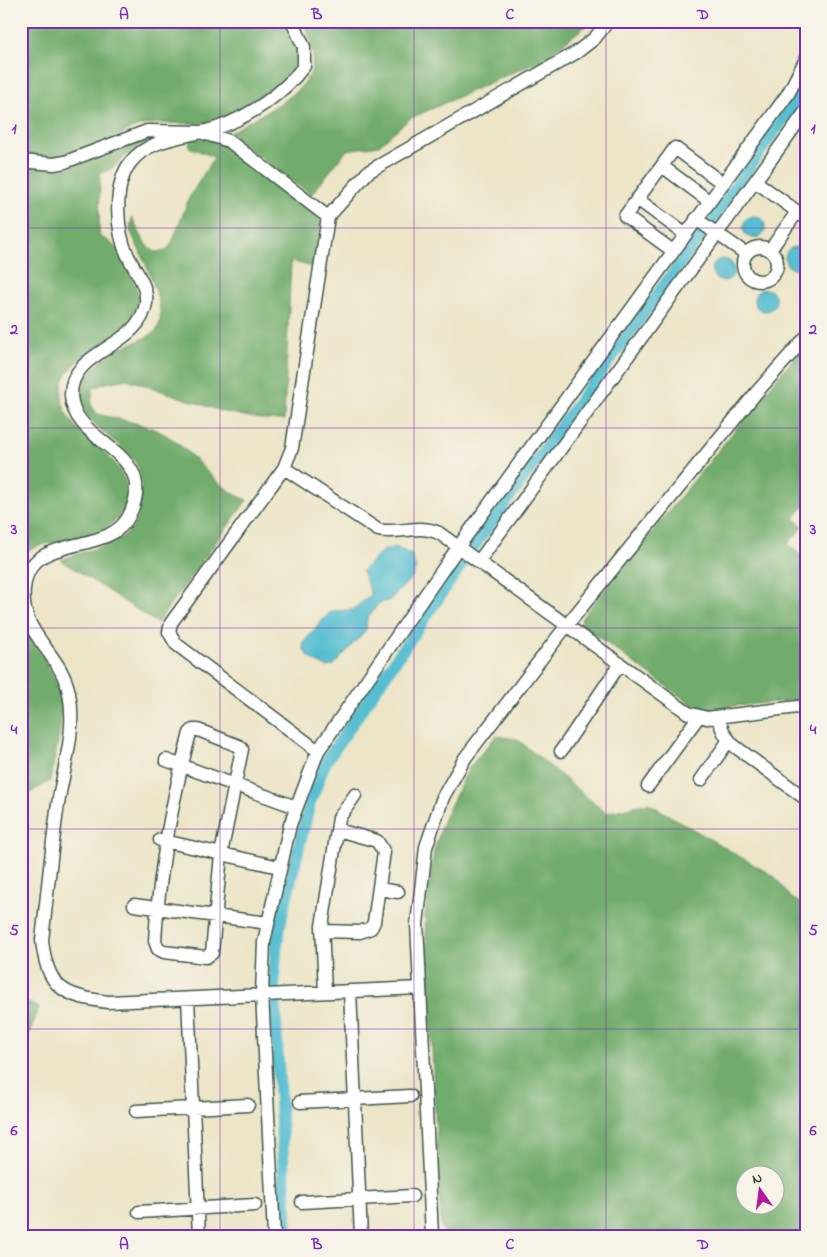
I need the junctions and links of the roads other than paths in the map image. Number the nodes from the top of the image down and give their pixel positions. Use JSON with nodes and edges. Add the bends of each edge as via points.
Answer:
{"nodes":[{"id":1,"x":292,"y":21,"type":"edge"},
{"id":2,"x":608,"y":21,"type":"edge"},
{"id":3,"x":806,"y":59,"type":"edge"},
{"id":4,"x":806,"y":111,"type":"edge"},
{"id":5,"x":200,"y":132,"type":"junction"},
{"id":6,"x":21,"y":161,"type":"edge"},
{"id":7,"x":662,"y":166,"type":"junction"},
{"id":8,"x":755,"y":181,"type":"junction"},
{"id":9,"x":722,"y":183,"type":"junction"},
{"id":10,"x":638,"y":198,"type":"junction"},
{"id":11,"x":709,"y":201,"type":"junction"},
{"id":12,"x":802,"y":215,"type":"edge"},
{"id":13,"x":328,"y":218,"type":"junction"},
{"id":14,"x":706,"y":227,"type":"junction"},
{"id":15,"x":685,"y":234,"type":"junction"},
{"id":16,"x":770,"y":250,"type":"junction"},
{"id":17,"x":673,"y":251,"type":"junction"},
{"id":18,"x":745,"y":253,"type":"junction"},
{"id":19,"x":806,"y":337,"type":"edge"},
{"id":20,"x":284,"y":468,"type":"junction"},
{"id":21,"x":469,"y":553,"type":"junction"},
{"id":22,"x":567,"y":625,"type":"junction"},
{"id":23,"x":620,"y":664,"type":"junction"},
{"id":24,"x":806,"y":706,"type":"edge"},
{"id":25,"x":698,"y":716,"type":"junction"},
{"id":26,"x":717,"y":718,"type":"junction"},
{"id":27,"x":729,"y":740,"type":"junction"},
{"id":28,"x":318,"y":751,"type":"junction"},
{"id":29,"x":561,"y":751,"type":"dead end"},
{"id":30,"x":166,"y":760,"type":"dead end"},
{"id":31,"x":181,"y":765,"type":"junction"},
{"id":32,"x":701,"y":780,"type":"dead end"},
{"id":33,"x":236,"y":785,"type":"junction"},
{"id":34,"x":648,"y":786,"type":"dead end"},
{"id":35,"x":355,"y":795,"type":"dead end"},
{"id":36,"x":806,"y":799,"type":"edge"},
{"id":37,"x":296,"y":807,"type":"junction"},
{"id":38,"x":338,"y":830,"type":"junction"},
{"id":39,"x":163,"y":840,"type":"junction"},
{"id":40,"x":221,"y":854,"type":"junction"},
{"id":41,"x":279,"y":867,"type":"junction"},
{"id":42,"x":379,"y":889,"type":"junction"},
{"id":43,"x":398,"y":892,"type":"dead end"},
{"id":44,"x":134,"y":905,"type":"dead end"},
{"id":45,"x":158,"y":908,"type":"junction"},
{"id":46,"x":215,"y":916,"type":"junction"},
{"id":47,"x":268,"y":923,"type":"junction"},
{"id":48,"x":322,"y":931,"type":"junction"},
{"id":49,"x":420,"y":988,"type":"junction"},
{"id":50,"x":350,"y":991,"type":"junction"},
{"id":51,"x":325,"y":992,"type":"junction"},
{"id":52,"x":265,"y":994,"type":"junction"},
{"id":53,"x":188,"y":999,"type":"junction"},
{"id":54,"x":410,"y":1096,"type":"dead end"},
{"id":55,"x":355,"y":1099,"type":"junction"},
{"id":56,"x":300,"y":1102,"type":"dead end"},
{"id":57,"x":248,"y":1105,"type":"dead end"},
{"id":58,"x":193,"y":1108,"type":"junction"},
{"id":59,"x":136,"y":1111,"type":"dead end"},
{"id":60,"x":412,"y":1196,"type":"dead end"},
{"id":61,"x":360,"y":1199,"type":"junction"},
{"id":62,"x":302,"y":1202,"type":"dead end"},
{"id":63,"x":254,"y":1206,"type":"dead end"},
{"id":64,"x":198,"y":1208,"type":"junction"},
{"id":65,"x":139,"y":1212,"type":"dead end"},
{"id":66,"x":199,"y":1236,"type":"edge"},
{"id":67,"x":274,"y":1236,"type":"edge"},
{"id":68,"x":361,"y":1236,"type":"edge"},
{"id":69,"x":432,"y":1236,"type":"edge"}],
"edges":[{"from":1,"to":5,"type":"street","via":[[304,47],[305,58],[304,66],[296,77],[282,90],[235,120]]},
{"from":2,"to":13,"type":"street","via":[[578,52],[368,172]]},
{"from":3,"to":9,"type":"street","via":[[788,94]]},
{"from":4,"to":8,"type":"street"},
{"from":5,"to":6,"type":"street","via":[[147,131],[65,162]]},
{"from":5,"to":13,"type":"street","via":[[229,141]]},
{"from":5,"to":53,"type":"street","via":[[152,146],[130,163],[124,174],[119,196],[120,229],[128,255],[145,289],[146,305],[136,326],[82,367],[74,378],[71,393],[79,417],[124,458],[133,473],[135,499],[128,518],[118,530],[106,537],[62,548],[36,561],[26,576],[22,596],[23,611],[67,684],[70,702],[71,726],[42,940],[50,974],[56,984],[74,997],[108,1002]]},
{"from":7,"to":9,"type":"street","via":[[675,148]]},
{"from":7,"to":10,"type":"street"},
{"from":7,"to":11,"type":"street"},
{"from":8,"to":12,"type":"street"},
{"from":8,"to":14,"type":"street"},
{"from":9,"to":11,"type":"street"},
{"from":10,"to":15,"type":"street"},
{"from":10,"to":17,"type":"street","via":[[625,216]]},
{"from":11,"to":14,"type":"street"},
{"from":12,"to":16,"type":"street"},
{"from":13,"to":20,"type":"street","via":[[292,448]]},
{"from":14,"to":15,"type":"street"},
{"from":14,"to":18,"type":"street"},
{"from":14,"to":21,"type":"street"},
{"from":15,"to":17,"type":"street"},
{"from":16,"to":18,"type":"street","via":[[754,247]]},
{"from":16,"to":18,"type":"street","via":[[776,258],[776,269],[765,280],[754,280],[745,274],[742,264]]},
{"from":17,"to":21,"type":"street"},
{"from":19,"to":22,"type":"street","via":[[756,393]]},
{"from":20,"to":21,"type":"street","via":[[378,530],[429,528]]},
{"from":20,"to":28,"type":"street","via":[[171,623],[169,632],[176,644]]},
{"from":21,"to":22,"type":"street"},
{"from":21,"to":28,"type":"street"},
{"from":22,"to":23,"type":"street"},
{"from":22,"to":49,"type":"street","via":[[465,758],[443,797],[426,847],[421,880],[417,924]]},
{"from":23,"to":25,"type":"street","via":[[688,713]]},
{"from":23,"to":29,"type":"street"},
{"from":24,"to":26,"type":"street"},
{"from":25,"to":26,"type":"street"},
{"from":25,"to":34,"type":"street"},
{"from":26,"to":27,"type":"street"},
{"from":27,"to":32,"type":"street"},
{"from":27,"to":36,"type":"street"},
{"from":28,"to":37,"type":"street"},
{"from":30,"to":31,"type":"street"},
{"from":31,"to":33,"type":"street"},
{"from":31,"to":33,"type":"street","via":[[190,733],[198,730],[239,746],[242,756]]},
{"from":31,"to":39,"type":"street"},
{"from":33,"to":37,"type":"street"},
{"from":33,"to":40,"type":"street"},
{"from":35,"to":38,"type":"street","via":[[342,812]]},
{"from":37,"to":41,"type":"street"},
{"from":38,"to":42,"type":"street","via":[[377,841],[382,846],[384,856]]},
{"from":38,"to":48,"type":"street"},
{"from":39,"to":40,"type":"street"},
{"from":39,"to":45,"type":"street"},
{"from":40,"to":41,"type":"street"},
{"from":40,"to":46,"type":"street"},
{"from":41,"to":47,"type":"street"},
{"from":42,"to":43,"type":"street"},
{"from":42,"to":48,"type":"street","via":[[371,928],[360,932]]},
{"from":44,"to":45,"type":"street"},
{"from":45,"to":46,"type":"street"},
{"from":45,"to":46,"type":"street","via":[[155,941],[158,949],[164,952],[210,956]]},
{"from":46,"to":47,"type":"street"},
{"from":47,"to":52,"type":"street","via":[[264,942]]},
{"from":48,"to":51,"type":"street"},
{"from":49,"to":50,"type":"street"},
{"from":49,"to":69,"type":"street"},
{"from":50,"to":51,"type":"street"},
{"from":50,"to":55,"type":"street"},
{"from":51,"to":52,"type":"street"},
{"from":52,"to":53,"type":"street"},
{"from":52,"to":67,"type":"street"},
{"from":53,"to":58,"type":"street"},
{"from":54,"to":55,"type":"street"},
{"from":55,"to":56,"type":"street"},
{"from":55,"to":61,"type":"street"},
{"from":57,"to":58,"type":"street"},
{"from":58,"to":59,"type":"street"},
{"from":58,"to":64,"type":"street"},
{"from":60,"to":61,"type":"street"},
{"from":61,"to":62,"type":"street"},
{"from":61,"to":68,"type":"street"},
{"from":63,"to":64,"type":"street"},
{"from":64,"to":65,"type":"street"},
{"from":64,"to":66,"type":"street"}]}
